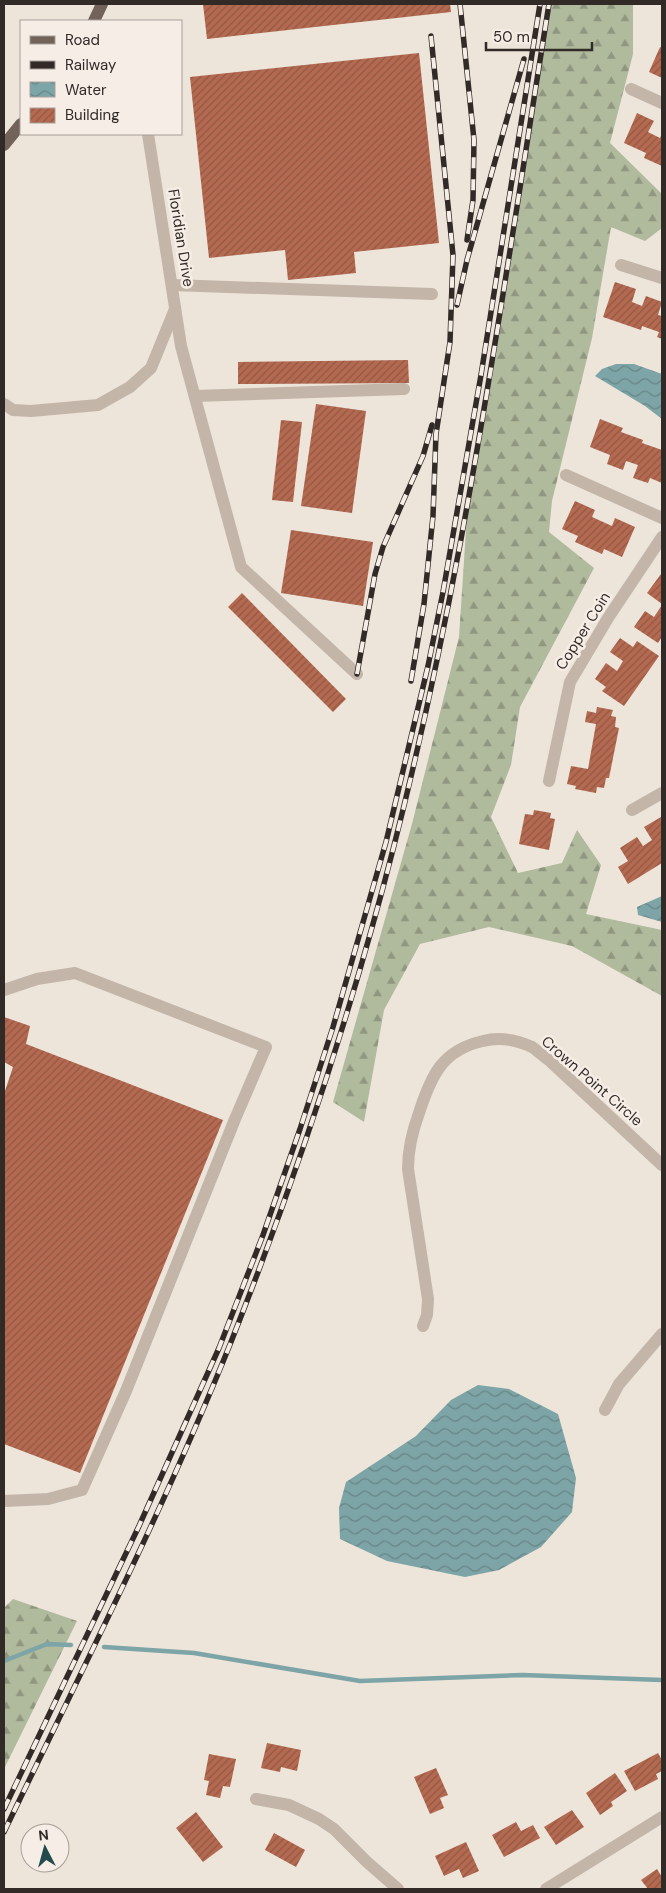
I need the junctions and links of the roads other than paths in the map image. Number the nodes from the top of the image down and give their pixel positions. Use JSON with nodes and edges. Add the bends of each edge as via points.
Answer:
{"nodes":[{"id":1,"x":102,"y":4,"type":"edge"},
{"id":2,"x":95,"y":20,"type":"edge"},
{"id":3,"x":631,"y":89,"type":"dead end"},
{"id":4,"x":662,"y":103,"type":"edge"},
{"id":5,"x":20,"y":125,"type":"edge"},
{"id":6,"x":148,"y":135,"type":"edge"},
{"id":7,"x":4,"y":145,"type":"edge"},
{"id":8,"x":621,"y":265,"type":"dead end"},
{"id":9,"x":662,"y":278,"type":"edge"},
{"id":10,"x":172,"y":285,"type":"junction"},
{"id":11,"x":432,"y":294,"type":"dead end"},
{"id":12,"x":175,"y":309,"type":"junction"},
{"id":13,"x":404,"y":389,"type":"dead end"},
{"id":14,"x":195,"y":396,"type":"junction"},
{"id":15,"x":4,"y":404,"type":"edge"},
{"id":16,"x":566,"y":474,"type":"dead end"},
{"id":17,"x":662,"y":518,"type":"edge"},
{"id":18,"x":662,"y":537,"type":"edge"},
{"id":19,"x":357,"y":674,"type":"dead end"},
{"id":20,"x":549,"y":781,"type":"dead end"},
{"id":21,"x":662,"y":793,"type":"edge"},
{"id":22,"x":632,"y":810,"type":"dead end"},
{"id":23,"x":4,"y":990,"type":"edge"},
{"id":24,"x":662,"y":1165,"type":"edge"},
{"id":25,"x":423,"y":1326,"type":"dead end"},
{"id":26,"x":662,"y":1334,"type":"edge"},
{"id":27,"x":605,"y":1410,"type":"dead end"},
{"id":28,"x":4,"y":1501,"type":"edge"},
{"id":29,"x":256,"y":1799,"type":"dead end"},
{"id":30,"x":662,"y":1817,"type":"edge"},
{"id":31,"x":398,"y":1889,"type":"edge"},
{"id":32,"x":546,"y":1889,"type":"edge"}],
"edges":[{"from":1,"to":2,"type":"main road"},
{"from":3,"to":4,"type":"street"},
{"from":5,"to":7,"type":"main road"},
{"from":6,"to":10,"type":"street","name":"Floridian Drive"},
{"from":8,"to":9,"type":"street"},
{"from":10,"to":11,"type":"street"},
{"from":10,"to":12,"type":"street","name":"Floridian Drive"},
{"from":12,"to":14,"type":"street","name":"Floridian Drive"},
{"from":12,"to":15,"type":"street","via":[[151,368],[130,388],[98,405],[31,411],[13,410]]},
{"from":13,"to":14,"type":"street"},
{"from":14,"to":19,"type":"street","name":"Floridian Drive","via":[[241,566]]},
{"from":16,"to":17,"type":"street"},
{"from":18,"to":20,"type":"street","name":"Copper Coin","via":[[570,682]]},
{"from":21,"to":22,"type":"street"},
{"from":23,"to":28,"type":"street","via":[[37,979],[75,973],[266,1047],[126,1391],[82,1490],[48,1499]]},
{"from":24,"to":25,"type":"street","name":"Crown Point Circle","via":[[532,1047],[503,1039],[468,1045],[452,1054],[432,1077],[410,1138],[408,1154],[428,1299]]},
{"from":26,"to":27,"type":"street","via":[[619,1384]]},
{"from":29,"to":31,"type":"street","via":[[289,1805],[319,1819]]},
{"from":30,"to":32,"type":"street"}]}
